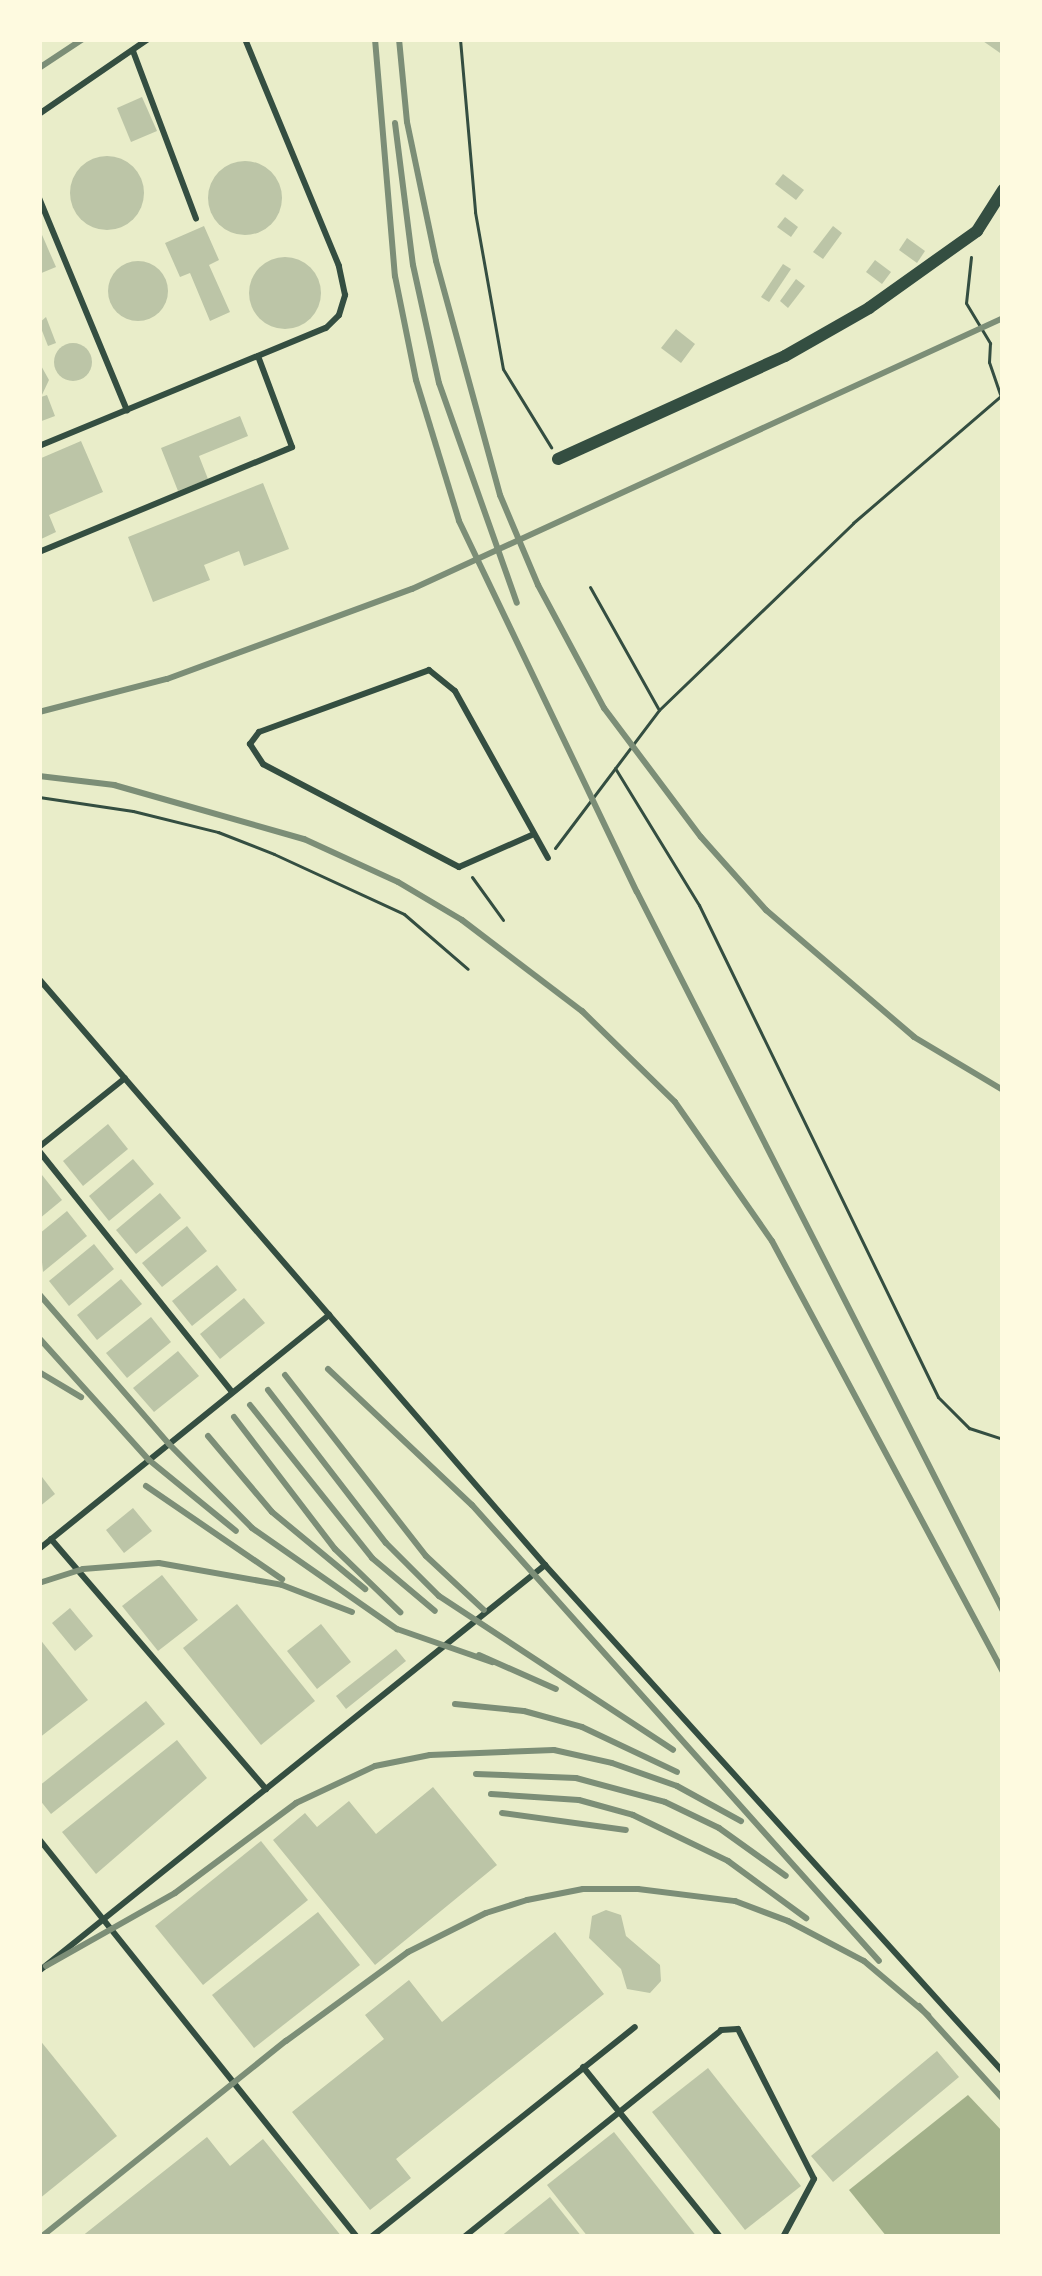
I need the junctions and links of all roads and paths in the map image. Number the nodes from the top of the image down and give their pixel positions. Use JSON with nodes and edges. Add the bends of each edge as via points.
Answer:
{"nodes":[{"id":1,"x":148,"y":39,"type":"edge"},
{"id":2,"x":245,"y":39,"type":"edge"},
{"id":3,"x":460,"y":39,"type":"edge"},
{"id":4,"x":133,"y":51,"type":"junction"},
{"id":5,"x":39,"y":114,"type":"edge"},
{"id":6,"x":1003,"y":190,"type":"edge"},
{"id":7,"x":39,"y":199,"type":"edge"},
{"id":8,"x":196,"y":219,"type":"dead end"},
{"id":9,"x":977,"y":231,"type":"junction"},
{"id":10,"x":258,"y":356,"type":"junction"},
{"id":11,"x":1002,"y":395,"type":"edge"},
{"id":12,"x":127,"y":410,"type":"junction"},
{"id":13,"x":39,"y":446,"type":"edge"},
{"id":14,"x":558,"y":459,"type":"joint"},
{"id":15,"x":39,"y":552,"type":"edge"},
{"id":16,"x":590,"y":587,"type":"dead end"},
{"id":17,"x":659,"y":710,"type":"junction"},
{"id":18,"x":615,"y":768,"type":"junction"},
{"id":19,"x":39,"y":797,"type":"edge"},
{"id":20,"x":534,"y":834,"type":"junction"},
{"id":21,"x":548,"y":858,"type":"joint"},
{"id":22,"x":464,"y":866,"type":"junction"},
{"id":23,"x":503,"y":920,"type":"dead end"},
{"id":24,"x":468,"y":969,"type":"dead end"},
{"id":25,"x":39,"y":979,"type":"edge"},
{"id":26,"x":125,"y":1078,"type":"junction"},
{"id":27,"x":39,"y":1149,"type":"edge"},
{"id":28,"x":329,"y":1315,"type":"junction"},
{"id":29,"x":233,"y":1393,"type":"junction"},
{"id":30,"x":1003,"y":1439,"type":"edge"},
{"id":31,"x":51,"y":1539,"type":"junction"},
{"id":32,"x":39,"y":1549,"type":"edge"},
{"id":33,"x":545,"y":1565,"type":"junction"},
{"id":34,"x":266,"y":1789,"type":"junction"},
{"id":35,"x":39,"y":1839,"type":"edge"},
{"id":36,"x":103,"y":1920,"type":"junction"},
{"id":37,"x":39,"y":1972,"type":"edge"},
{"id":38,"x":634,"y":2027,"type":"dead end"},
{"id":39,"x":583,"y":2066,"type":"junction"},
{"id":40,"x":1003,"y":2072,"type":"edge"},
{"id":41,"x":620,"y":2113,"type":"junction"},
{"id":42,"x":357,"y":2237,"type":"edge"},
{"id":43,"x":370,"y":2237,"type":"edge"},
{"id":44,"x":464,"y":2237,"type":"edge"},
{"id":45,"x":720,"y":2237,"type":"edge"},
{"id":46,"x":783,"y":2237,"type":"edge"}],
"edges":[{"from":1,"to":4,"type":"lane"},
{"from":2,"to":10,"type":"lane","via":[[345,296],[326,328]]},
{"from":3,"to":14,"type":"path","via":[[475,212],[503,369]]},
{"from":4,"to":5,"type":"lane"},
{"from":4,"to":8,"type":"lane"},
{"from":6,"to":9,"type":"street"},
{"from":7,"to":12,"type":"lane"},
{"from":9,"to":11,"type":"path","via":[[966,303],[990,343]]},
{"from":9,"to":14,"type":"street","via":[[785,356]]},
{"from":10,"to":12,"type":"lane"},
{"from":10,"to":15,"type":"lane","via":[[292,447]]},
{"from":11,"to":17,"type":"path","via":[[853,523]]},
{"from":12,"to":13,"type":"lane"},
{"from":16,"to":17,"type":"path"},
{"from":17,"to":18,"type":"path"},
{"from":18,"to":21,"type":"path"},
{"from":18,"to":30,"type":"path","via":[[699,905],[938,1397],[954,1418]]},
{"from":19,"to":24,"type":"path","via":[[133,811],[274,854],[404,914]]},
{"from":20,"to":21,"type":"lane"},
{"from":20,"to":22,"type":"lane"},
{"from":20,"to":22,"type":"lane","via":[[454,692],[429,670],[260,733],[250,744],[263,764]]},
{"from":22,"to":23,"type":"path"},
{"from":25,"to":26,"type":"lane"},
{"from":26,"to":27,"type":"lane"},
{"from":26,"to":28,"type":"lane"},
{"from":27,"to":29,"type":"lane"},
{"from":28,"to":29,"type":"lane"},
{"from":28,"to":33,"type":"lane"},
{"from":29,"to":31,"type":"lane"},
{"from":31,"to":32,"type":"lane"},
{"from":31,"to":34,"type":"lane"},
{"from":33,"to":34,"type":"lane"},
{"from":33,"to":40,"type":"lane"},
{"from":34,"to":36,"type":"lane"},
{"from":35,"to":36,"type":"lane"},
{"from":36,"to":37,"type":"lane"},
{"from":36,"to":42,"type":"lane"},
{"from":38,"to":39,"type":"lane"},
{"from":39,"to":41,"type":"lane"},
{"from":39,"to":43,"type":"lane"},
{"from":41,"to":44,"type":"lane"},
{"from":41,"to":45,"type":"lane"},
{"from":41,"to":46,"type":"lane","via":[[722,2030],[738,2029],[814,2180]]}]}
